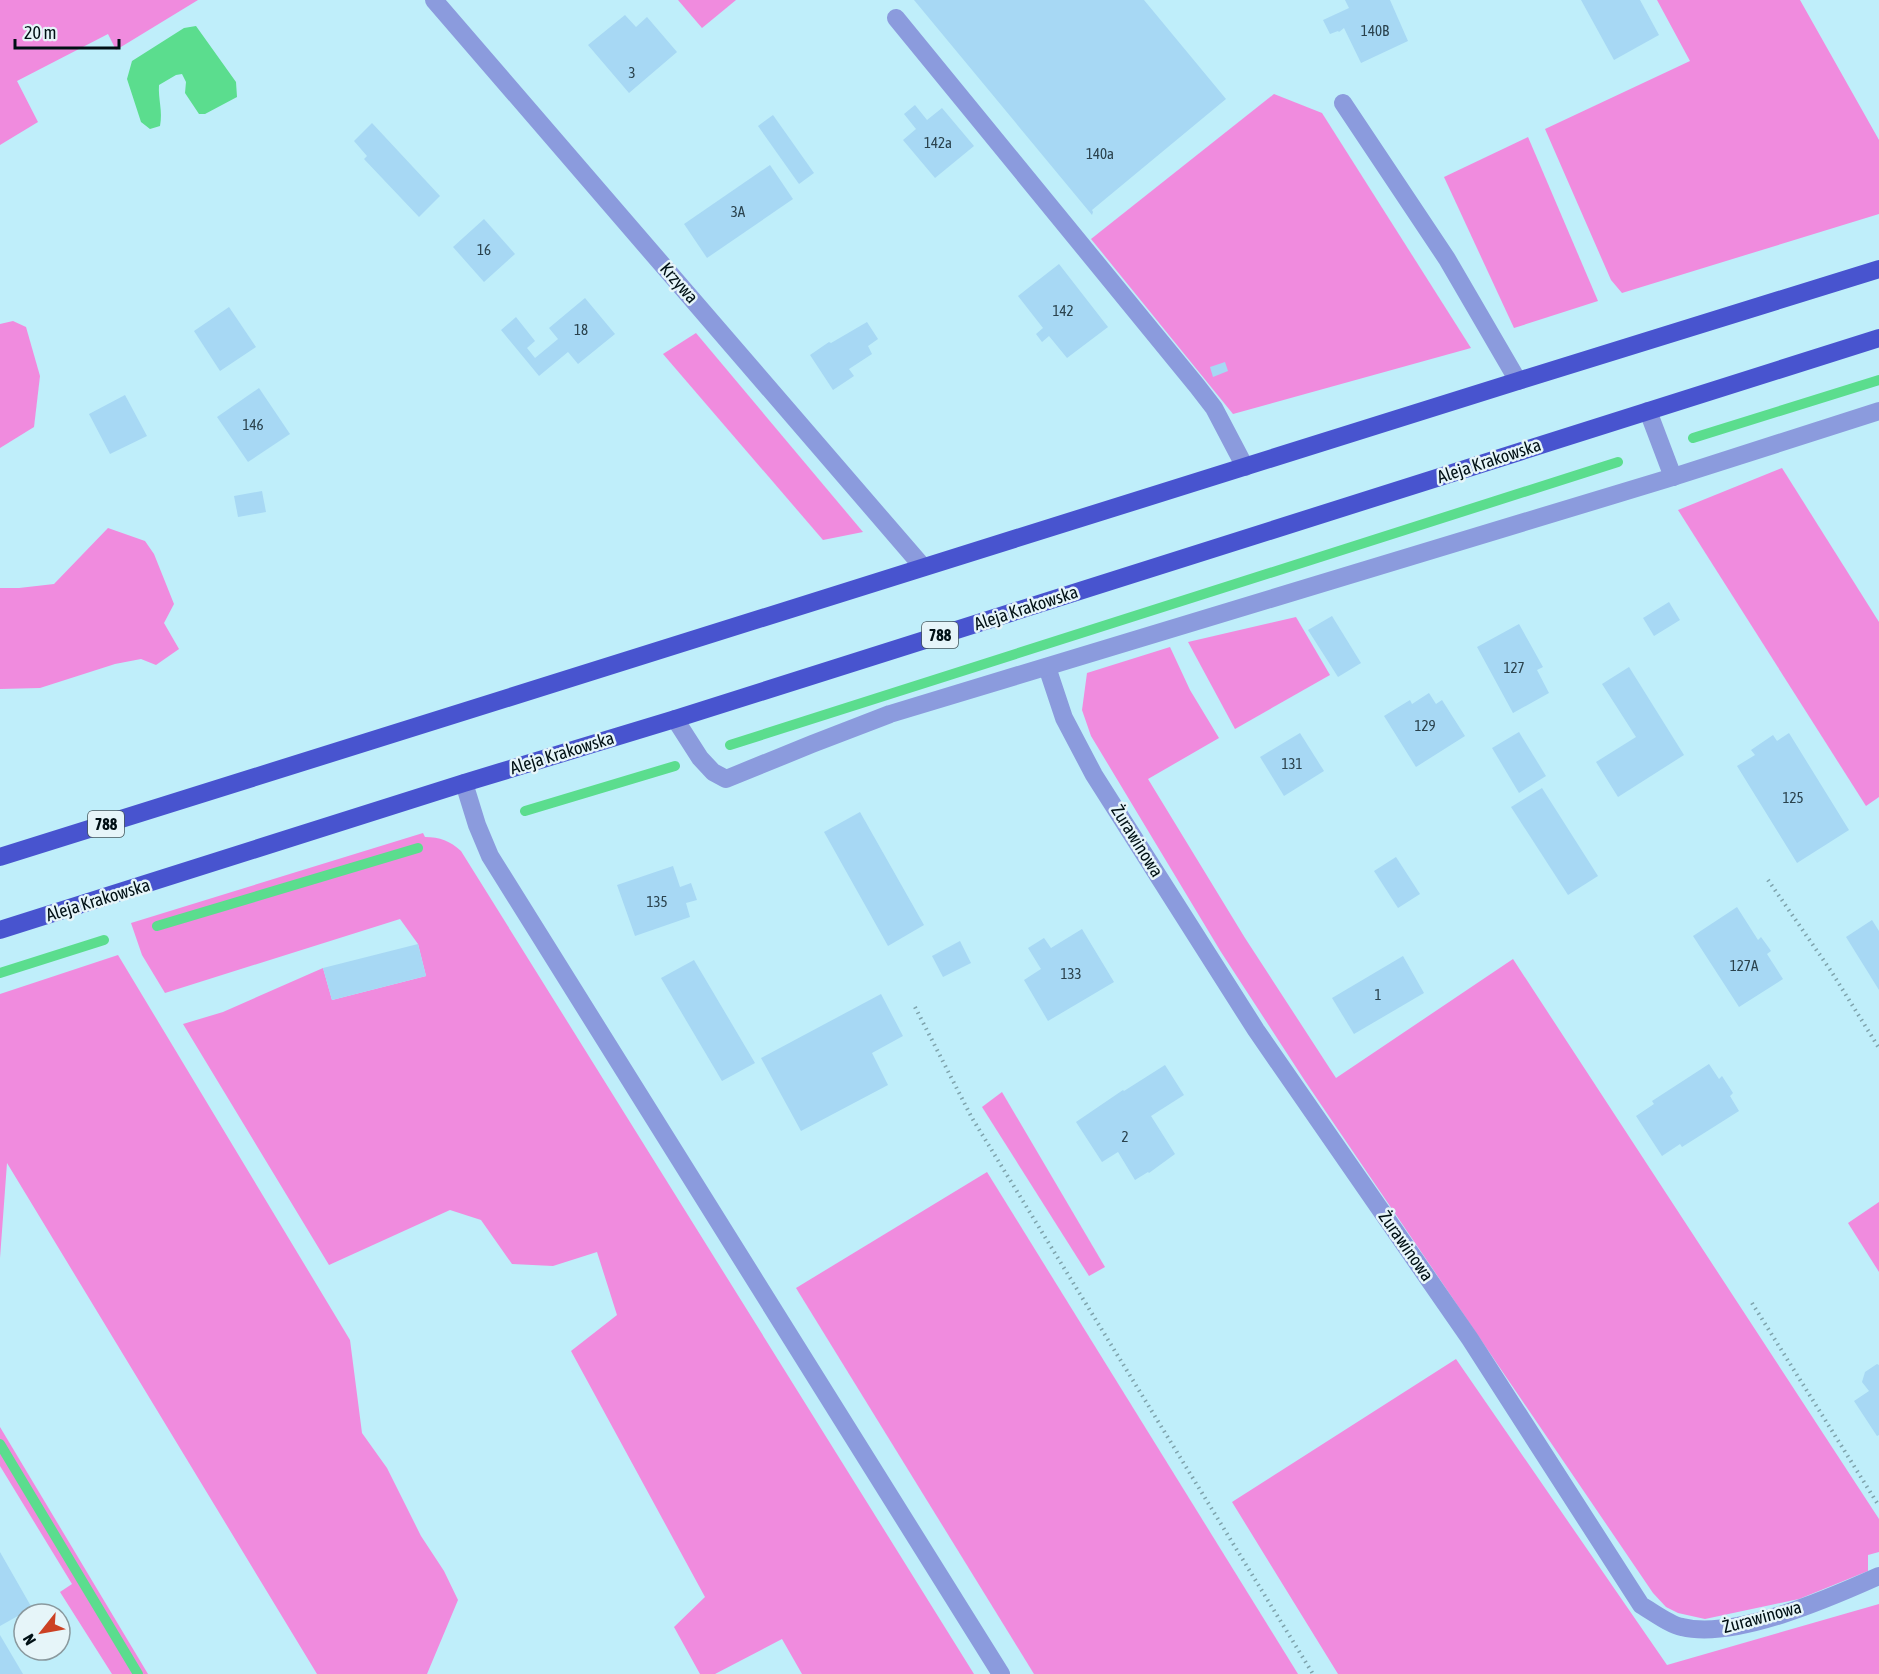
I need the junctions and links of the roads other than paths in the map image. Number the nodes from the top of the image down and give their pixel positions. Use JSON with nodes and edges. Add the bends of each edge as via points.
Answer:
{"nodes":[{"id":1,"x":434,"y":0,"type":"edge"},
{"id":2,"x":896,"y":18,"type":"dead end"},
{"id":3,"x":1343,"y":103,"type":"dead end"},
{"id":4,"x":1879,"y":269,"type":"edge"},
{"id":5,"x":1879,"y":338,"type":"edge"},
{"id":6,"x":1518,"y":381,"type":"junction"},
{"id":7,"x":1648,"y":411,"type":"junction"},
{"id":8,"x":1879,"y":411,"type":"edge"},
{"id":9,"x":1245,"y":466,"type":"junction"},
{"id":10,"x":1673,"y":477,"type":"junction"},
{"id":11,"x":923,"y":567,"type":"junction"},
{"id":12,"x":1047,"y":667,"type":"junction"},
{"id":13,"x":675,"y":719,"type":"junction"},
{"id":14,"x":464,"y":783,"type":"junction"},
{"id":15,"x":0,"y":858,"type":"edge"},
{"id":16,"x":0,"y":930,"type":"edge"},
{"id":17,"x":1879,"y":1575,"type":"edge"},
{"id":18,"x":1001,"y":1674,"type":"edge"}],
"edges":[{"from":1,"to":11,"type":"street","name":"Krzywa"},
{"from":2,"to":9,"type":"street","via":[[1197,386],[1214,408]]},
{"from":3,"to":6,"type":"street","via":[[1447,259]]},
{"from":4,"to":6,"type":"main road","number":"788"},
{"from":5,"to":7,"type":"main road","name":"Aleja Krakowska","number":"788"},
{"from":6,"to":9,"type":"main road","number":"788"},
{"from":7,"to":10,"type":"street"},
{"from":7,"to":13,"type":"main road","name":"Aleja Krakowska","number":"788"},
{"from":8,"to":10,"type":"street"},
{"from":9,"to":11,"type":"main road","number":"788"},
{"from":10,"to":12,"type":"street"},
{"from":11,"to":15,"type":"main road","number":"788"},
{"from":12,"to":13,"type":"street","via":[[890,714],[726,779],[700,758]]},
{"from":12,"to":17,"type":"street","name":"Żurawinowa","via":[[1064,718],[1101,784],[1256,1030],[1470,1339],[1641,1605],[1680,1627],[1714,1630],[1828,1598]]},
{"from":13,"to":14,"type":"main road","name":"Aleja Krakowska","number":"788"},
{"from":14,"to":16,"type":"main road","name":"Aleja Krakowska","number":"788"},
{"from":14,"to":18,"type":"street","via":[[490,856]]}]}
